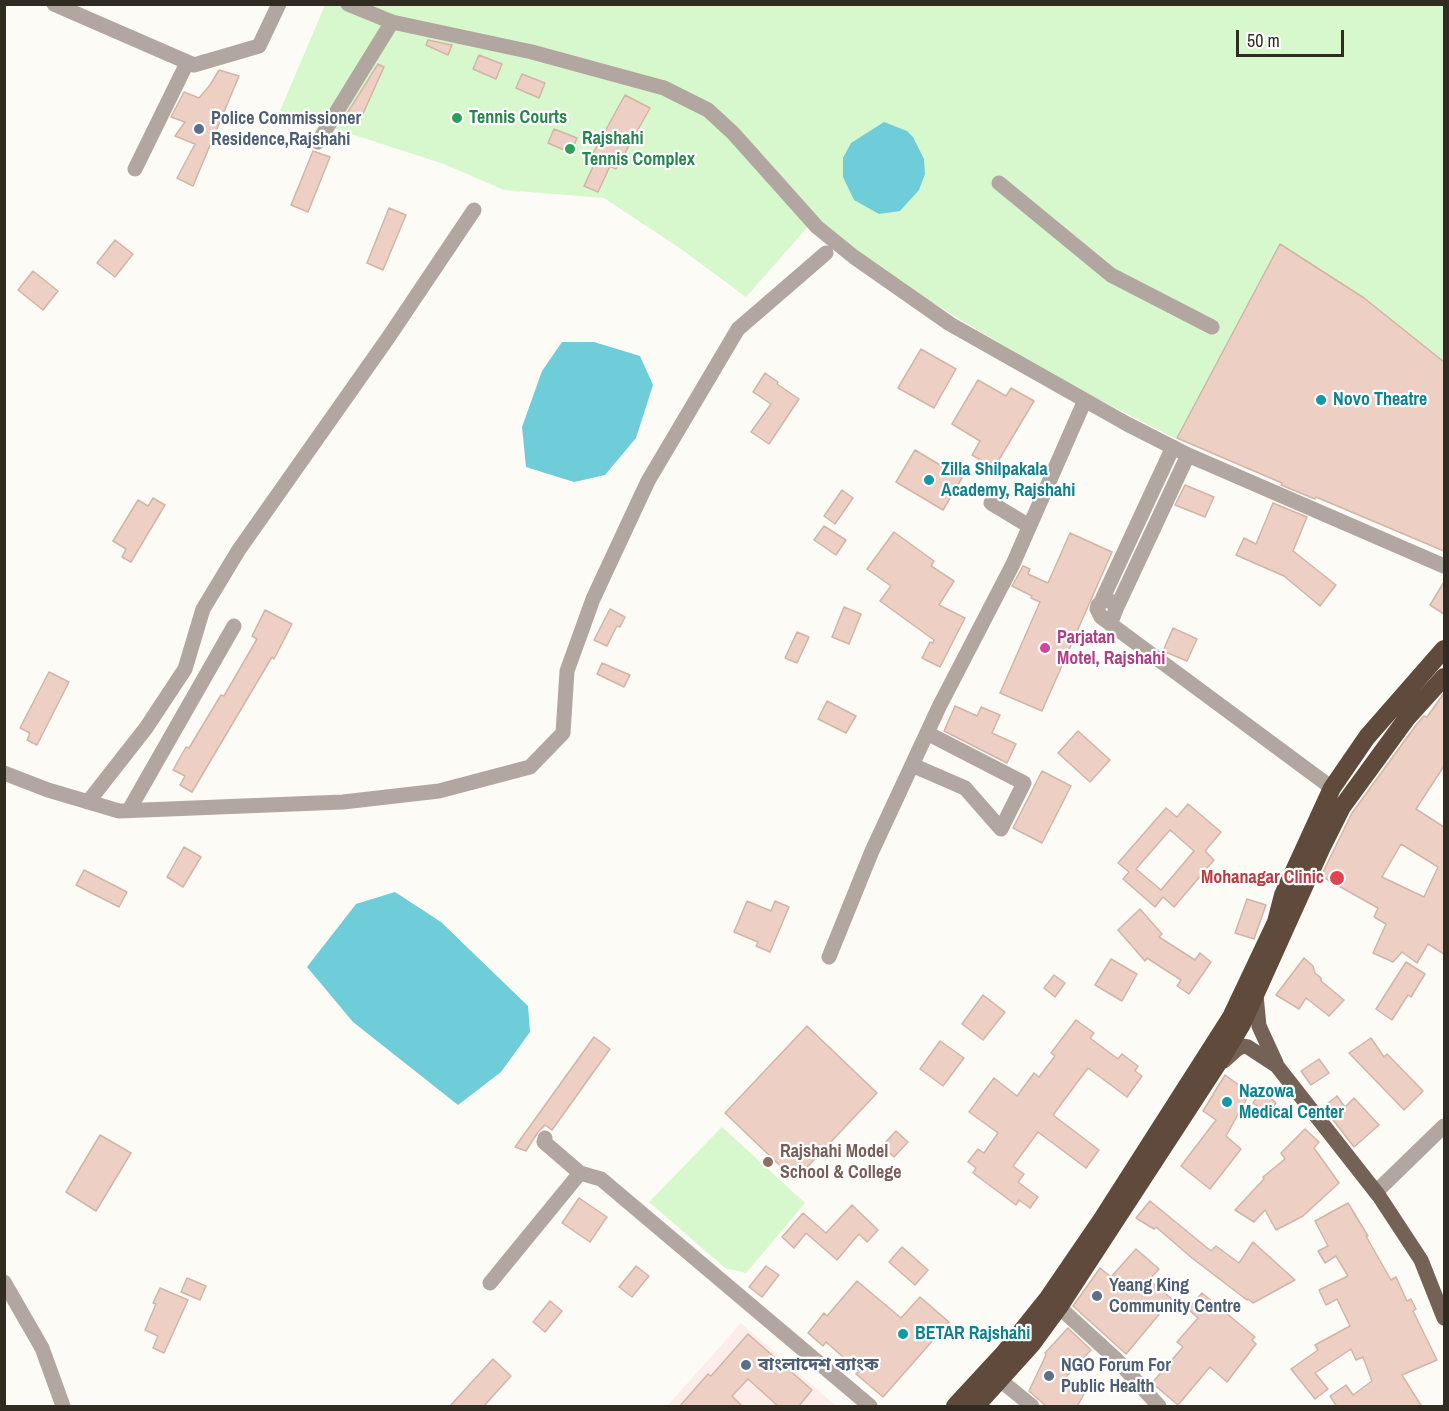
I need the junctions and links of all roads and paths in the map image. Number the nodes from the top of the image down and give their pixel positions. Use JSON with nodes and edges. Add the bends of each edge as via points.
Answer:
{"nodes":[{"id":1,"x":54,"y":4,"type":"edge"},
{"id":2,"x":279,"y":4,"type":"edge"},
{"id":3,"x":348,"y":4,"type":"edge"},
{"id":4,"x":392,"y":22,"type":"junction"},
{"id":5,"x":187,"y":63,"type":"junction"},
{"id":6,"x":318,"y":142,"type":"dead end"},
{"id":7,"x":135,"y":169,"type":"dead end"},
{"id":8,"x":999,"y":183,"type":"dead end"},
{"id":9,"x":474,"y":210,"type":"dead end"},
{"id":10,"x":826,"y":253,"type":"dead end"},
{"id":11,"x":1212,"y":327,"type":"dead end"},
{"id":12,"x":1085,"y":400,"type":"junction"},
{"id":13,"x":1173,"y":447,"type":"junction"},
{"id":14,"x":1188,"y":455,"type":"junction"},
{"id":15,"x":991,"y":503,"type":"dead end"},
{"id":16,"x":1029,"y":526,"type":"junction"},
{"id":17,"x":1444,"y":566,"type":"edge"},
{"id":18,"x":1101,"y":609,"type":"junction"},
{"id":19,"x":234,"y":626,"type":"dead end"},
{"id":20,"x":1444,"y":649,"type":"edge"},
{"id":21,"x":1441,"y":671,"type":"edge"},
{"id":22,"x":927,"y":733,"type":"junction"},
{"id":23,"x":912,"y":765,"type":"junction"},
{"id":24,"x":4,"y":773,"type":"edge"},
{"id":25,"x":1332,"y":788,"type":"junction"},
{"id":26,"x":88,"y":801,"type":"junction"},
{"id":27,"x":129,"y":810,"type":"junction"},
{"id":28,"x":829,"y":957,"type":"dead end"},
{"id":29,"x":1256,"y":995,"type":"junction"},
{"id":30,"x":1277,"y":1066,"type":"junction"},
{"id":31,"x":1214,"y":1070,"type":"junction"},
{"id":32,"x":1444,"y":1126,"type":"edge"},
{"id":33,"x":545,"y":1138,"type":"dead end"},
{"id":34,"x":580,"y":1173,"type":"junction"},
{"id":35,"x":1376,"y":1192,"type":"junction"},
{"id":36,"x":4,"y":1282,"type":"edge"},
{"id":37,"x":490,"y":1283,"type":"dead end"},
{"id":38,"x":1059,"y":1307,"type":"junction"},
{"id":39,"x":1444,"y":1318,"type":"edge"},
{"id":40,"x":1000,"y":1380,"type":"junction"},
{"id":41,"x":63,"y":1407,"type":"edge"},
{"id":42,"x":870,"y":1407,"type":"edge"},
{"id":43,"x":955,"y":1407,"type":"edge"},
{"id":44,"x":976,"y":1407,"type":"edge"},
{"id":45,"x":1032,"y":1407,"type":"edge"},
{"id":46,"x":1159,"y":1407,"type":"edge"}],
"edges":[{"from":1,"to":5,"type":"street"},
{"from":2,"to":5,"type":"street","via":[[259,46],[194,65]]},
{"from":3,"to":4,"type":"street"},
{"from":4,"to":6,"type":"street"},
{"from":4,"to":12,"type":"street","via":[[532,52],[664,88],[708,110],[733,132],[817,227],[854,257],[950,324]]},
{"from":5,"to":7,"type":"street"},
{"from":8,"to":11,"type":"street","via":[[1111,275]]},
{"from":9,"to":26,"type":"street","via":[[238,551],[203,609],[185,669],[146,728]]},
{"from":10,"to":27,"type":"street","via":[[738,329],[648,481],[593,599],[567,671],[563,733],[530,767],[439,791],[343,802]]},
{"from":12,"to":13,"type":"street"},
{"from":12,"to":16,"type":"street"},
{"from":13,"to":14,"type":"street"},
{"from":13,"to":18,"type":"street"},
{"from":14,"to":17,"type":"street"},
{"from":14,"to":18,"type":"street","via":[[1113,617],[1104,619]]},
{"from":15,"to":16,"type":"street"},
{"from":16,"to":22,"type":"street"},
{"from":18,"to":25,"type":"street"},
{"from":19,"to":27,"type":"street"},
{"from":20,"to":21,"type":"highway"},
{"from":21,"to":25,"type":"highway","via":[[1367,737]]},
{"from":21,"to":29,"type":"highway","via":[[1342,807]]},
{"from":22,"to":23,"type":"street"},
{"from":22,"to":23,"type":"street","via":[[1024,783],[1001,828],[965,788]]},
{"from":23,"to":28,"type":"street"},
{"from":24,"to":26,"type":"street"},
{"from":25,"to":43,"type":"highway","via":[[1231,1017],[1048,1298]]},
{"from":26,"to":27,"type":"street"},
{"from":29,"to":30,"type":"main road","via":[[1259,1026]]},
{"from":29,"to":31,"type":"highway"},
{"from":30,"to":31,"type":"main road","via":[[1242,1047]]},
{"from":30,"to":35,"type":"main road"},
{"from":31,"to":38,"type":"highway"},
{"from":32,"to":35,"type":"street"},
{"from":33,"to":34,"type":"street","via":[[544,1142]]},
{"from":34,"to":37,"type":"street"},
{"from":34,"to":42,"type":"street","via":[[601,1179]]},
{"from":35,"to":39,"type":"main road","via":[[1421,1260]]},
{"from":36,"to":41,"type":"street","via":[[42,1348]]},
{"from":38,"to":40,"type":"highway"},
{"from":38,"to":46,"type":"street"},
{"from":40,"to":44,"type":"highway"},
{"from":40,"to":45,"type":"street"}]}
